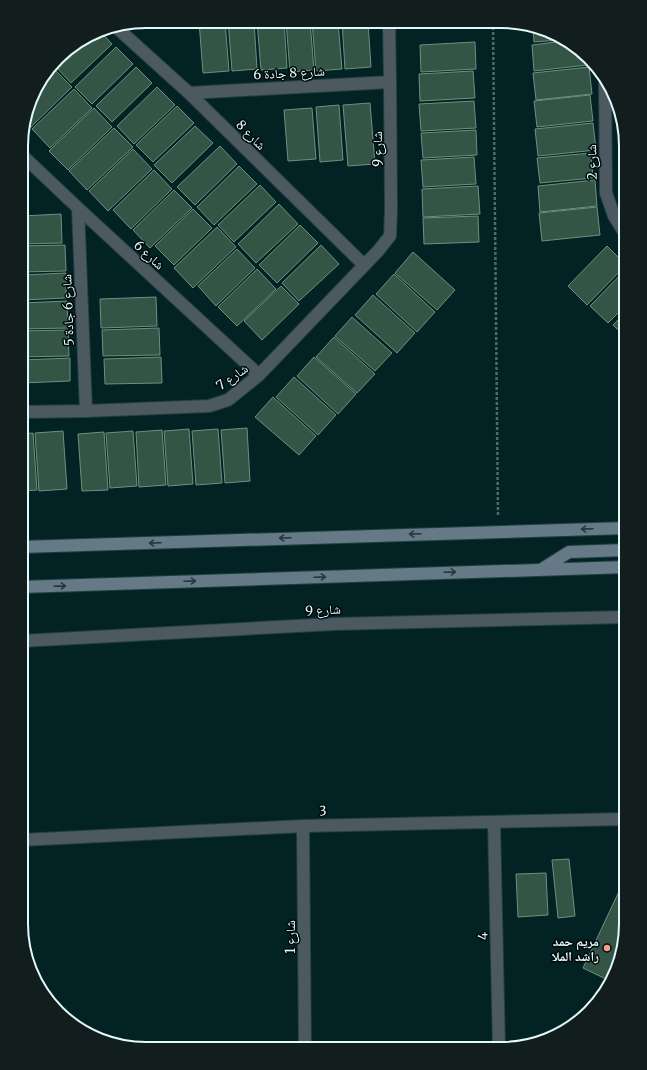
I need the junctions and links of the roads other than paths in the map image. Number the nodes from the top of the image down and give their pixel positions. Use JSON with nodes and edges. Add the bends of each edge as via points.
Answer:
{"nodes":[{"id":1,"x":388,"y":28,"type":"edge"},
{"id":2,"x":121,"y":31,"type":"edge"},
{"id":3,"x":390,"y":82,"type":"junction"},
{"id":4,"x":605,"y":91,"type":"edge"},
{"id":5,"x":189,"y":93,"type":"junction"},
{"id":6,"x":28,"y":161,"type":"edge"},
{"id":7,"x":78,"y":208,"type":"junction"},
{"id":8,"x":619,"y":224,"type":"edge"},
{"id":9,"x":364,"y":266,"type":"junction"},
{"id":10,"x":259,"y":375,"type":"junction"},
{"id":11,"x":86,"y":411,"type":"junction"},
{"id":12,"x":28,"y":412,"type":"edge"},
{"id":13,"x":619,"y":528,"type":"edge"},
{"id":14,"x":28,"y":547,"type":"edge"},
{"id":15,"x":619,"y":550,"type":"edge"},
{"id":16,"x":619,"y":567,"type":"edge"},
{"id":17,"x":541,"y":569,"type":"junction"},
{"id":18,"x":28,"y":587,"type":"edge"},
{"id":19,"x":619,"y":617,"type":"edge"},
{"id":20,"x":28,"y":641,"type":"edge"},
{"id":21,"x":619,"y":819,"type":"edge"},
{"id":22,"x":494,"y":822,"type":"junction"},
{"id":23,"x":303,"y":826,"type":"junction"},
{"id":24,"x":28,"y":840,"type":"edge"},
{"id":25,"x":305,"y":1042,"type":"edge"},
{"id":26,"x":499,"y":1042,"type":"edge"}],
"edges":[{"from":1,"to":3,"type":"street","name":"شارع 9"},
{"from":2,"to":5,"type":"street","name":"شارع 8"},
{"from":3,"to":5,"type":"street","name":"شارع 8 جادة 6"},
{"from":3,"to":9,"type":"street","name":"شارع 9","via":[[390,236]]},
{"from":4,"to":8,"type":"street","name":"شارع 2","via":[[606,193]]},
{"from":5,"to":9,"type":"street","name":"شارع 8"},
{"from":6,"to":7,"type":"street","name":"شارع 6"},
{"from":7,"to":10,"type":"street","name":"شارع 6"},
{"from":7,"to":11,"type":"street","name":"شارع 6 جادة 5"},
{"from":9,"to":10,"type":"street","name":"شارع 7"},
{"from":10,"to":11,"type":"street","name":"شارع 7","via":[[228,400],[209,406]]},
{"from":11,"to":12,"type":"street","name":"شارع 7"},
{"from":13,"to":14,"type":"street","one_way":true},
{"from":15,"to":17,"type":"street","via":[[569,552]]},
{"from":16,"to":17,"type":"street"},
{"from":18,"to":17,"type":"street","one_way":true},
{"from":19,"to":20,"type":"street","name":"شارع 9","via":[[334,624]]},
{"from":21,"to":22,"type":"street","name":"3"},
{"from":22,"to":23,"type":"street","name":"3"},
{"from":22,"to":26,"type":"street","name":"4"},
{"from":23,"to":24,"type":"street","name":"3"},
{"from":23,"to":25,"type":"street","name":"شارع 1"}]}
